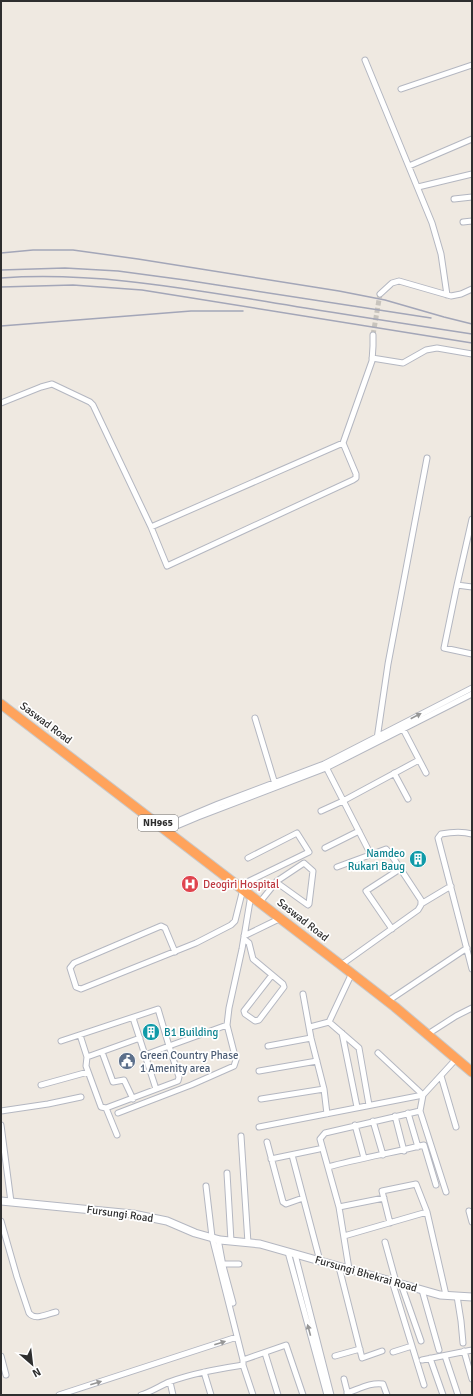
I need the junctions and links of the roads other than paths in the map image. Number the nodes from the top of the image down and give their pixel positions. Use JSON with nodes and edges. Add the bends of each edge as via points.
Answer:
{"nodes":[{"id":1,"x":365,"y":60,"type":"dead end"},
{"id":2,"x":472,"y":65,"type":"edge"},
{"id":3,"x":401,"y":89,"type":"dead end"},
{"id":4,"x":472,"y":139,"type":"edge"},
{"id":5,"x":409,"y":166,"type":"junction"},
{"id":6,"x":472,"y":174,"type":"edge"},
{"id":7,"x":418,"y":187,"type":"junction"},
{"id":8,"x":472,"y":197,"type":"edge"},
{"id":9,"x":454,"y":199,"type":"dead end"},
{"id":10,"x":472,"y":221,"type":"edge"},
{"id":11,"x":463,"y":222,"type":"dead end"},
{"id":12,"x":472,"y":289,"type":"edge"},
{"id":13,"x":380,"y":294,"type":"tunnel mouth"},
{"id":14,"x":447,"y":295,"type":"junction"},
{"id":15,"x":373,"y":334,"type":"tunnel mouth"},
{"id":16,"x":472,"y":354,"type":"edge"},
{"id":17,"x":372,"y":358,"type":"junction"},
{"id":18,"x":1,"y":403,"type":"edge"},
{"id":19,"x":343,"y":443,"type":"junction"},
{"id":20,"x":428,"y":458,"type":"dead end"},
{"id":21,"x":472,"y":519,"type":"edge"},
{"id":22,"x":151,"y":527,"type":"junction"},
{"id":23,"x":457,"y":585,"type":"junction"},
{"id":24,"x":472,"y":588,"type":"edge"},
{"id":25,"x":472,"y":653,"type":"edge"},
{"id":26,"x":472,"y":688,"type":"edge"},
{"id":27,"x":472,"y":694,"type":"edge"},
{"id":28,"x":1,"y":704,"type":"edge"},
{"id":29,"x":255,"y":718,"type":"dead end"},
{"id":30,"x":402,"y":727,"type":"junction"},
{"id":31,"x":377,"y":737,"type":"junction"},
{"id":32,"x":376,"y":743,"type":"junction"},
{"id":33,"x":418,"y":760,"type":"junction"},
{"id":34,"x":325,"y":766,"type":"junction"},
{"id":35,"x":394,"y":773,"type":"junction"},
{"id":36,"x":426,"y":773,"type":"dead end"},
{"id":37,"x":276,"y":785,"type":"junction"},
{"id":38,"x":408,"y":799,"type":"dead end"},
{"id":39,"x":343,"y":800,"type":"junction"},
{"id":40,"x":321,"y":811,"type":"dead end"},
{"id":41,"x":165,"y":829,"type":"junction"},
{"id":42,"x":359,"y":831,"type":"junction"},
{"id":43,"x":472,"y":834,"type":"edge"},
{"id":44,"x":325,"y":848,"type":"dead end"},
{"id":45,"x":370,"y":853,"type":"dead end"},
{"id":46,"x":248,"y":858,"type":"dead end"},
{"id":47,"x":337,"y":867,"type":"dead end"},
{"id":48,"x":400,"y":869,"type":"junction"},
{"id":49,"x":276,"y":882,"type":"junction"},
{"id":50,"x":451,"y":886,"type":"junction"},
{"id":51,"x":241,"y":888,"type":"junction"},
{"id":52,"x":251,"y":895,"type":"junction"},
{"id":53,"x":260,"y":902,"type":"junction"},
{"id":54,"x":421,"y":904,"type":"junction"},
{"id":55,"x":280,"y":918,"type":"junction"},
{"id":56,"x":392,"y":929,"type":"junction"},
{"id":57,"x":244,"y":938,"type":"junction"},
{"id":58,"x":467,"y":948,"type":"junction"},
{"id":59,"x":175,"y":952,"type":"junction"},
{"id":60,"x":341,"y":965,"type":"junction"},
{"id":61,"x":472,"y":969,"type":"edge"},
{"id":62,"x":352,"y":973,"type":"junction"},
{"id":63,"x":272,"y":975,"type":"junction"},
{"id":64,"x":303,"y":994,"type":"dead end"},
{"id":65,"x":388,"y":1001,"type":"junction"},
{"id":66,"x":472,"y":1008,"type":"edge"},
{"id":67,"x":133,"y":1018,"type":"junction"},
{"id":68,"x":329,"y":1022,"type":"junction"},
{"id":69,"x":227,"y":1025,"type":"junction"},
{"id":70,"x":310,"y":1027,"type":"junction"},
{"id":71,"x":342,"y":1033,"type":"junction"},
{"id":72,"x":428,"y":1034,"type":"junction"},
{"id":73,"x":80,"y":1035,"type":"junction"},
{"id":74,"x":140,"y":1038,"type":"junction"},
{"id":75,"x":311,"y":1038,"type":"junction"},
{"id":76,"x":62,"y":1041,"type":"dead end"},
{"id":77,"x":170,"y":1046,"type":"junction"},
{"id":78,"x":268,"y":1046,"type":"dead end"},
{"id":79,"x":102,"y":1052,"type":"junction"},
{"id":80,"x":378,"y":1053,"type":"dead end"},
{"id":81,"x":145,"y":1055,"type":"junction"},
{"id":82,"x":87,"y":1057,"type":"junction"},
{"id":83,"x":456,"y":1059,"type":"junction"},
{"id":84,"x":317,"y":1061,"type":"junction"},
{"id":85,"x":259,"y":1071,"type":"dead end"},
{"id":86,"x":88,"y":1072,"type":"junction"},
{"id":87,"x":472,"y":1072,"type":"edge"},
{"id":88,"x":440,"y":1076,"type":"junction"},
{"id":89,"x":41,"y":1085,"type":"dead end"},
{"id":90,"x":156,"y":1089,"type":"junction"},
{"id":91,"x":324,"y":1089,"type":"junction"},
{"id":92,"x":422,"y":1095,"type":"junction"},
{"id":93,"x":80,"y":1097,"type":"dead end"},
{"id":94,"x":261,"y":1098,"type":"dead end"},
{"id":95,"x":133,"y":1099,"type":"junction"},
{"id":96,"x":369,"y":1105,"type":"junction"},
{"id":97,"x":106,"y":1108,"type":"junction"},
{"id":98,"x":357,"y":1108,"type":"junction"},
{"id":99,"x":420,"y":1110,"type":"junction"},
{"id":100,"x":1,"y":1111,"type":"edge"},
{"id":101,"x":118,"y":1113,"type":"dead end"},
{"id":102,"x":408,"y":1113,"type":"junction"},
{"id":103,"x":327,"y":1114,"type":"junction"},
{"id":104,"x":394,"y":1116,"type":"junction"},
{"id":105,"x":374,"y":1121,"type":"junction"},
{"id":106,"x":1,"y":1125,"type":"edge"},
{"id":107,"x":355,"y":1125,"type":"junction"},
{"id":108,"x":259,"y":1127,"type":"dead end"},
{"id":109,"x":456,"y":1127,"type":"dead end"},
{"id":110,"x":117,"y":1135,"type":"dead end"},
{"id":111,"x":241,"y":1136,"type":"dead end"},
{"id":112,"x":267,"y":1142,"type":"dead end"},
{"id":113,"x":418,"y":1147,"type":"junction"},
{"id":114,"x":319,"y":1149,"type":"dead end"},
{"id":115,"x":404,"y":1151,"type":"junction"},
{"id":116,"x":292,"y":1155,"type":"junction"},
{"id":117,"x":383,"y":1155,"type":"junction"},
{"id":118,"x":364,"y":1158,"type":"junction"},
{"id":119,"x":271,"y":1159,"type":"junction"},
{"id":120,"x":328,"y":1167,"type":"junction"},
{"id":121,"x":227,"y":1173,"type":"dead end"},
{"id":122,"x":206,"y":1186,"type":"dead end"},
{"id":123,"x":436,"y":1186,"type":"dead end"},
{"id":124,"x":446,"y":1192,"type":"dead end"},
{"id":125,"x":303,"y":1198,"type":"junction"},
{"id":126,"x":384,"y":1198,"type":"junction"},
{"id":127,"x":1,"y":1201,"type":"edge"},
{"id":128,"x":12,"y":1202,"type":"junction"},
{"id":129,"x":339,"y":1207,"type":"junction"},
{"id":130,"x":469,"y":1211,"type":"dead end"},
{"id":131,"x":427,"y":1212,"type":"junction"},
{"id":132,"x":1,"y":1221,"type":"edge"},
{"id":133,"x":472,"y":1222,"type":"edge"},
{"id":134,"x":390,"y":1223,"type":"junction"},
{"id":135,"x":344,"y":1236,"type":"junction"},
{"id":136,"x":215,"y":1238,"type":"junction"},
{"id":137,"x":231,"y":1241,"type":"junction"},
{"id":138,"x":385,"y":1242,"type":"dead end"},
{"id":139,"x":248,"y":1243,"type":"junction"},
{"id":140,"x":260,"y":1244,"type":"joint"},
{"id":141,"x":292,"y":1253,"type":"junction"},
{"id":142,"x":320,"y":1261,"type":"junction"},
{"id":143,"x":223,"y":1264,"type":"junction"},
{"id":144,"x":239,"y":1264,"type":"dead end"},
{"id":145,"x":339,"y":1266,"type":"junction"},
{"id":146,"x":349,"y":1269,"type":"junction"},
{"id":147,"x":396,"y":1282,"type":"junction"},
{"id":148,"x":422,"y":1290,"type":"junction"},
{"id":149,"x":446,"y":1295,"type":"junction"},
{"id":150,"x":457,"y":1296,"type":"junction"},
{"id":151,"x":472,"y":1297,"type":"edge"},
{"id":152,"x":234,"y":1303,"type":"dead end"},
{"id":153,"x":56,"y":1312,"type":"dead end"},
{"id":154,"x":237,"y":1337,"type":"junction"},
{"id":155,"x":421,"y":1341,"type":"dead end"},
{"id":156,"x":463,"y":1343,"type":"dead end"},
{"id":157,"x":412,"y":1346,"type":"junction"},
{"id":158,"x":360,"y":1349,"type":"junction"},
{"id":159,"x":439,"y":1350,"type":"dead end"},
{"id":160,"x":472,"y":1350,"type":"edge"},
{"id":161,"x":382,"y":1351,"type":"dead end"},
{"id":162,"x":464,"y":1351,"type":"junction"},
{"id":163,"x":392,"y":1352,"type":"dead end"},
{"id":164,"x":265,"y":1353,"type":"junction"},
{"id":165,"x":1,"y":1356,"type":"edge"},
{"id":166,"x":335,"y":1356,"type":"dead end"},
{"id":167,"x":445,"y":1356,"type":"junction"},
{"id":168,"x":430,"y":1358,"type":"junction"},
{"id":169,"x":422,"y":1360,"type":"dead end"},
{"id":170,"x":243,"y":1362,"type":"junction"},
{"id":171,"x":204,"y":1372,"type":"junction"},
{"id":172,"x":6,"y":1375,"type":"dead end"},
{"id":173,"x":344,"y":1379,"type":"dead end"},
{"id":174,"x":472,"y":1379,"type":"edge"},
{"id":175,"x":170,"y":1382,"type":"junction"},
{"id":176,"x":424,"y":1385,"type":"dead end"},
{"id":177,"x":348,"y":1394,"type":"edge"},
{"id":178,"x":59,"y":1395,"type":"edge"},
{"id":179,"x":141,"y":1395,"type":"edge"},
{"id":180,"x":173,"y":1395,"type":"edge"},
{"id":181,"x":211,"y":1395,"type":"edge"},
{"id":182,"x":253,"y":1395,"type":"edge"},
{"id":183,"x":278,"y":1395,"type":"edge"},
{"id":184,"x":303,"y":1395,"type":"edge"},
{"id":185,"x":327,"y":1395,"type":"edge"},
{"id":186,"x":331,"y":1395,"type":"edge"},
{"id":187,"x":387,"y":1395,"type":"edge"},
{"id":188,"x":443,"y":1395,"type":"edge"},
{"id":189,"x":458,"y":1395,"type":"edge"}],
"edges":[{"from":1,"to":5,"type":"street"},
{"from":2,"to":3,"type":"street"},
{"from":4,"to":5,"type":"street"},
{"from":5,"to":7,"type":"street"},
{"from":6,"to":7,"type":"street"},
{"from":7,"to":14,"type":"street","via":[[437,239]]},
{"from":8,"to":9,"type":"street"},
{"from":10,"to":11,"type":"street"},
{"from":12,"to":14,"type":"street","via":[[454,296]]},
{"from":13,"to":14,"type":"street","via":[[392,283],[399,281]]},
{"from":15,"to":17,"type":"street"},
{"from":16,"to":17,"type":"street","via":[[436,348],[426,350],[403,363]]},
{"from":17,"to":19,"type":"street"},
{"from":18,"to":22,"type":"street","via":[[52,384],[90,402]]},
{"from":19,"to":22,"type":"street"},
{"from":19,"to":22,"type":"street","via":[[356,478],[167,566]]},
{"from":20,"to":31,"type":"street","via":[[388,664]]},
{"from":21,"to":23,"type":"street"},
{"from":23,"to":24,"type":"street"},
{"from":23,"to":25,"type":"street","via":[[444,648]]},
{"from":30,"to":26,"type":"street","one_way":true},
{"from":27,"to":30,"type":"street"},
{"from":28,"to":41,"type":"highway","name":"Saswad Road","number":"NH965"},
{"from":29,"to":37,"type":"street"},
{"from":30,"to":31,"type":"street"},
{"from":30,"to":32,"type":"street"},
{"from":30,"to":33,"type":"street"},
{"from":31,"to":32,"type":"street"},
{"from":31,"to":34,"type":"street"},
{"from":32,"to":34,"type":"street"},
{"from":33,"to":35,"type":"street"},
{"from":33,"to":36,"type":"street"},
{"from":34,"to":37,"type":"street"},
{"from":34,"to":39,"type":"street"},
{"from":35,"to":38,"type":"street"},
{"from":35,"to":39,"type":"street"},
{"from":37,"to":41,"type":"street"},
{"from":39,"to":40,"type":"street"},
{"from":39,"to":42,"type":"street"},
{"from":41,"to":51,"type":"highway","name":"Saswad Road","number":"NH965"},
{"from":42,"to":44,"type":"street"},
{"from":42,"to":45,"type":"street"},
{"from":43,"to":50,"type":"street","via":[[460,831],[438,835]]},
{"from":46,"to":51,"type":"street","via":[[297,833],[309,852]]},
{"from":47,"to":48,"type":"street","via":[[386,849]]},
{"from":48,"to":54,"type":"street","via":[[421,900]]},
{"from":48,"to":56,"type":"street","via":[[366,891]]},
{"from":49,"to":49,"type":"street","via":[[305,864],[313,871],[309,904]]},
{"from":49,"to":53,"type":"street"},
{"from":50,"to":54,"type":"street"},
{"from":50,"to":58,"type":"street"},
{"from":51,"to":52,"type":"highway","name":"Saswad Road","number":"NH965"},
{"from":51,"to":59,"type":"street","via":[[235,921],[231,925]]},
{"from":52,"to":53,"type":"highway","name":"Saswad Road","number":"NH965"},
{"from":52,"to":57,"type":"street"},
{"from":53,"to":55,"type":"highway","name":"Saswad Road","number":"NH965"},
{"from":54,"to":56,"type":"street","via":[[418,910]]},
{"from":55,"to":57,"type":"street"},
{"from":55,"to":60,"type":"highway","name":"Saswad Road","number":"NH965"},
{"from":56,"to":60,"type":"street"},
{"from":57,"to":63,"type":"street","via":[[249,942],[253,959]]},
{"from":57,"to":69,"type":"street"},
{"from":58,"to":61,"type":"street"},
{"from":58,"to":65,"type":"street"},
{"from":59,"to":59,"type":"street","via":[[81,989],[76,987],[70,968],[74,963],[161,926],[165,928]]},
{"from":60,"to":62,"type":"highway","name":"Saswad Road","number":"NH965"},
{"from":62,"to":65,"type":"highway","name":"Saswad Road","number":"NH965"},
{"from":62,"to":68,"type":"street"},
{"from":63,"to":63,"type":"street","via":[[283,984],[283,989],[259,1020],[255,1021],[244,1011]]},
{"from":64,"to":70,"type":"street"},
{"from":65,"to":72,"type":"highway","name":"Saswad Road","number":"NH965"},
{"from":66,"to":72,"type":"street"},
{"from":67,"to":73,"type":"street"},
{"from":67,"to":74,"type":"street"},
{"from":67,"to":77,"type":"street","via":[[158,1009]]},
{"from":68,"to":70,"type":"street"},
{"from":68,"to":71,"type":"street"},
{"from":69,"to":77,"type":"street"},
{"from":69,"to":101,"type":"street","via":[[236,1060],[234,1066]]},
{"from":70,"to":75,"type":"street"},
{"from":71,"to":96,"type":"street","via":[[360,1052]]},
{"from":71,"to":98,"type":"street"},
{"from":72,"to":83,"type":"highway","name":"Saswad Road","number":"NH965"},
{"from":73,"to":76,"type":"street"},
{"from":73,"to":82,"type":"street"},
{"from":74,"to":79,"type":"street"},
{"from":74,"to":81,"type":"street"},
{"from":75,"to":78,"type":"street"},
{"from":75,"to":84,"type":"street"},
{"from":77,"to":81,"type":"street"},
{"from":77,"to":90,"type":"street","via":[[179,1080]]},
{"from":79,"to":82,"type":"street"},
{"from":79,"to":95,"type":"street","via":[[113,1082],[124,1080]]},
{"from":80,"to":92,"type":"street"},
{"from":81,"to":90,"type":"street"},
{"from":82,"to":86,"type":"street","via":[[85,1063]]},
{"from":83,"to":87,"type":"highway","name":"Saswad Road","number":"NH965"},
{"from":83,"to":88,"type":"street"},
{"from":84,"to":85,"type":"street"},
{"from":84,"to":91,"type":"street"},
{"from":86,"to":89,"type":"street"},
{"from":86,"to":97,"type":"street","via":[[100,1106]]},
{"from":88,"to":92,"type":"street"},
{"from":88,"to":109,"type":"street"},
{"from":90,"to":95,"type":"street"},
{"from":91,"to":94,"type":"street"},
{"from":91,"to":103,"type":"street"},
{"from":92,"to":96,"type":"street"},
{"from":92,"to":99,"type":"street"},
{"from":93,"to":100,"type":"street"},
{"from":95,"to":97,"type":"street"},
{"from":96,"to":98,"type":"street"},
{"from":97,"to":110,"type":"street"},
{"from":98,"to":103,"type":"street"},
{"from":99,"to":102,"type":"street"},
{"from":99,"to":124,"type":"street"},
{"from":102,"to":104,"type":"street"},
{"from":102,"to":113,"type":"street"},
{"from":103,"to":108,"type":"street"},
{"from":104,"to":105,"type":"street"},
{"from":104,"to":115,"type":"street"},
{"from":105,"to":107,"type":"street"},
{"from":105,"to":117,"type":"street"},
{"from":106,"to":128,"type":"street"},
{"from":107,"to":118,"type":"street"},
{"from":107,"to":120,"type":"street","via":[[325,1133],[320,1139]]},
{"from":111,"to":139,"type":"street"},
{"from":112,"to":119,"type":"street"},
{"from":113,"to":115,"type":"street"},
{"from":113,"to":123,"type":"street","via":[[424,1145]]},
{"from":114,"to":116,"type":"street"},
{"from":115,"to":117,"type":"street"},
{"from":116,"to":119,"type":"street"},
{"from":116,"to":125,"type":"street"},
{"from":117,"to":118,"type":"street"},
{"from":118,"to":120,"type":"street"},
{"from":119,"to":125,"type":"street","via":[[283,1202],[286,1204]]},
{"from":120,"to":129,"type":"street"},
{"from":121,"to":137,"type":"street"},
{"from":122,"to":136,"type":"street"},
{"from":125,"to":142,"type":"street"},
{"from":126,"to":129,"type":"street"},
{"from":126,"to":131,"type":"street","via":[[382,1191],[416,1184]]},
{"from":126,"to":134,"type":"street"},
{"from":127,"to":128,"type":"street","name":"Fursungi Road"},
{"from":128,"to":136,"type":"street","name":"Fursungi Road","via":[[133,1214],[167,1221]]},
{"from":129,"to":135,"type":"street"},
{"from":130,"to":133,"type":"street"},
{"from":131,"to":134,"type":"street"},
{"from":131,"to":149,"type":"street"},
{"from":132,"to":153,"type":"street","via":[[29,1313],[36,1317]]},
{"from":134,"to":135,"type":"street"},
{"from":135,"to":146,"type":"street"},
{"from":136,"to":137,"type":"street","name":"Fursungi Road"},
{"from":136,"to":143,"type":"street"},
{"from":136,"to":154,"type":"street"},
{"from":137,"to":139,"type":"street","name":"Fursungi Road"},
{"from":138,"to":147,"type":"street"},
{"from":139,"to":140,"type":"street","name":"Fursungi Road"},
{"from":140,"to":141,"type":"street","name":"Fursungi Bhekrai Road"},
{"from":141,"to":142,"type":"street","name":"Fursungi Bhekrai Road"},
{"from":185,"to":141,"type":"street","one_way":true},
{"from":141,"to":186,"type":"street"},
{"from":142,"to":145,"type":"street","name":"Fursungi Bhekrai Road"},
{"from":143,"to":144,"type":"street"},
{"from":143,"to":152,"type":"street"},
{"from":145,"to":146,"type":"street","name":"Fursungi Bhekrai Road"},
{"from":145,"to":158,"type":"street"},
{"from":146,"to":147,"type":"street","name":"Fursungi Bhekrai Road"},
{"from":147,"to":148,"type":"street","name":"Fursungi Bhekrai Road"},
{"from":147,"to":155,"type":"street"},
{"from":147,"to":157,"type":"street"},
{"from":148,"to":149,"type":"street","name":"Fursungi Bhekrai Road"},
{"from":148,"to":159,"type":"street"},
{"from":149,"to":150,"type":"street","name":"Fursungi Bhekrai Road"},
{"from":150,"to":151,"type":"street","name":"Fursungi Bhekrai Road"},
{"from":150,"to":156,"type":"street"},
{"from":154,"to":170,"type":"street"},
{"from":178,"to":154,"type":"street","one_way":true},
{"from":157,"to":163,"type":"street"},
{"from":157,"to":176,"type":"street"},
{"from":158,"to":161,"type":"street","via":[[362,1358]]},
{"from":158,"to":166,"type":"street"},
{"from":160,"to":162,"type":"street"},
{"from":162,"to":167,"type":"street"},
{"from":162,"to":174,"type":"street"},
{"from":164,"to":170,"type":"street"},
{"from":164,"to":183,"type":"street"},
{"from":164,"to":184,"type":"street","via":[[286,1345]]},
{"from":165,"to":172,"type":"street"},
{"from":167,"to":168,"type":"street"},
{"from":167,"to":189,"type":"street"},
{"from":168,"to":169,"type":"street"},
{"from":168,"to":188,"type":"street"},
{"from":170,"to":171,"type":"street"},
{"from":170,"to":182,"type":"street"},
{"from":171,"to":175,"type":"street"},
{"from":171,"to":181,"type":"street"},
{"from":173,"to":177,"type":"street"},
{"from":175,"to":179,"type":"street"},
{"from":175,"to":180,"type":"street"},
{"from":177,"to":187,"type":"street","via":[[368,1386],[383,1384]]}]}
